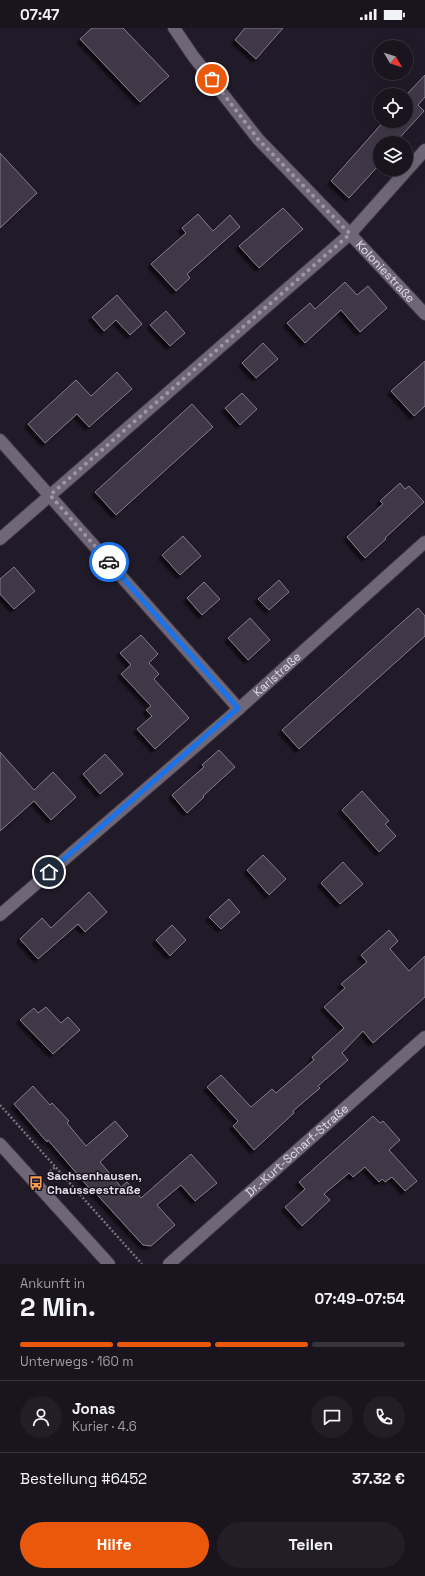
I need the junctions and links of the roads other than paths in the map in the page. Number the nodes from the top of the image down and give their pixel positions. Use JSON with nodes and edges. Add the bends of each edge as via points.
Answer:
{"nodes":[{"id":1,"x":174,"y":28,"type":"edge"},
{"id":2,"x":425,"y":150,"type":"edge"},
{"id":3,"x":350,"y":234,"type":"junction"},
{"id":4,"x":425,"y":314,"type":"edge"},
{"id":5,"x":0,"y":440,"type":"edge"},
{"id":6,"x":50,"y":495,"type":"junction"},
{"id":7,"x":0,"y":539,"type":"edge"},
{"id":8,"x":425,"y":542,"type":"edge"},
{"id":9,"x":238,"y":708,"type":"junction"},
{"id":10,"x":0,"y":915,"type":"edge"},
{"id":11,"x":425,"y":1037,"type":"edge"},
{"id":12,"x":0,"y":1144,"type":"edge"},
{"id":13,"x":109,"y":1264,"type":"edge"},
{"id":14,"x":169,"y":1264,"type":"edge"}],
"edges":[{"from":1,"to":3,"type":"street","name":"Koloniestraße","via":[[258,139]]},
{"from":2,"to":3,"type":"street"},
{"from":3,"to":4,"type":"street","name":"Koloniestraße"},
{"from":3,"to":6,"type":"street"},
{"from":5,"to":6,"type":"street"},
{"from":6,"to":7,"type":"street"},
{"from":6,"to":9,"type":"street"},
{"from":8,"to":9,"type":"street","name":"Karlstraße"},
{"from":9,"to":10,"type":"street","name":"Karlstraße"},
{"from":11,"to":14,"type":"street","name":"Dr.-Kurt-Scharf-Straße"},
{"from":12,"to":13,"type":"street"}]}
